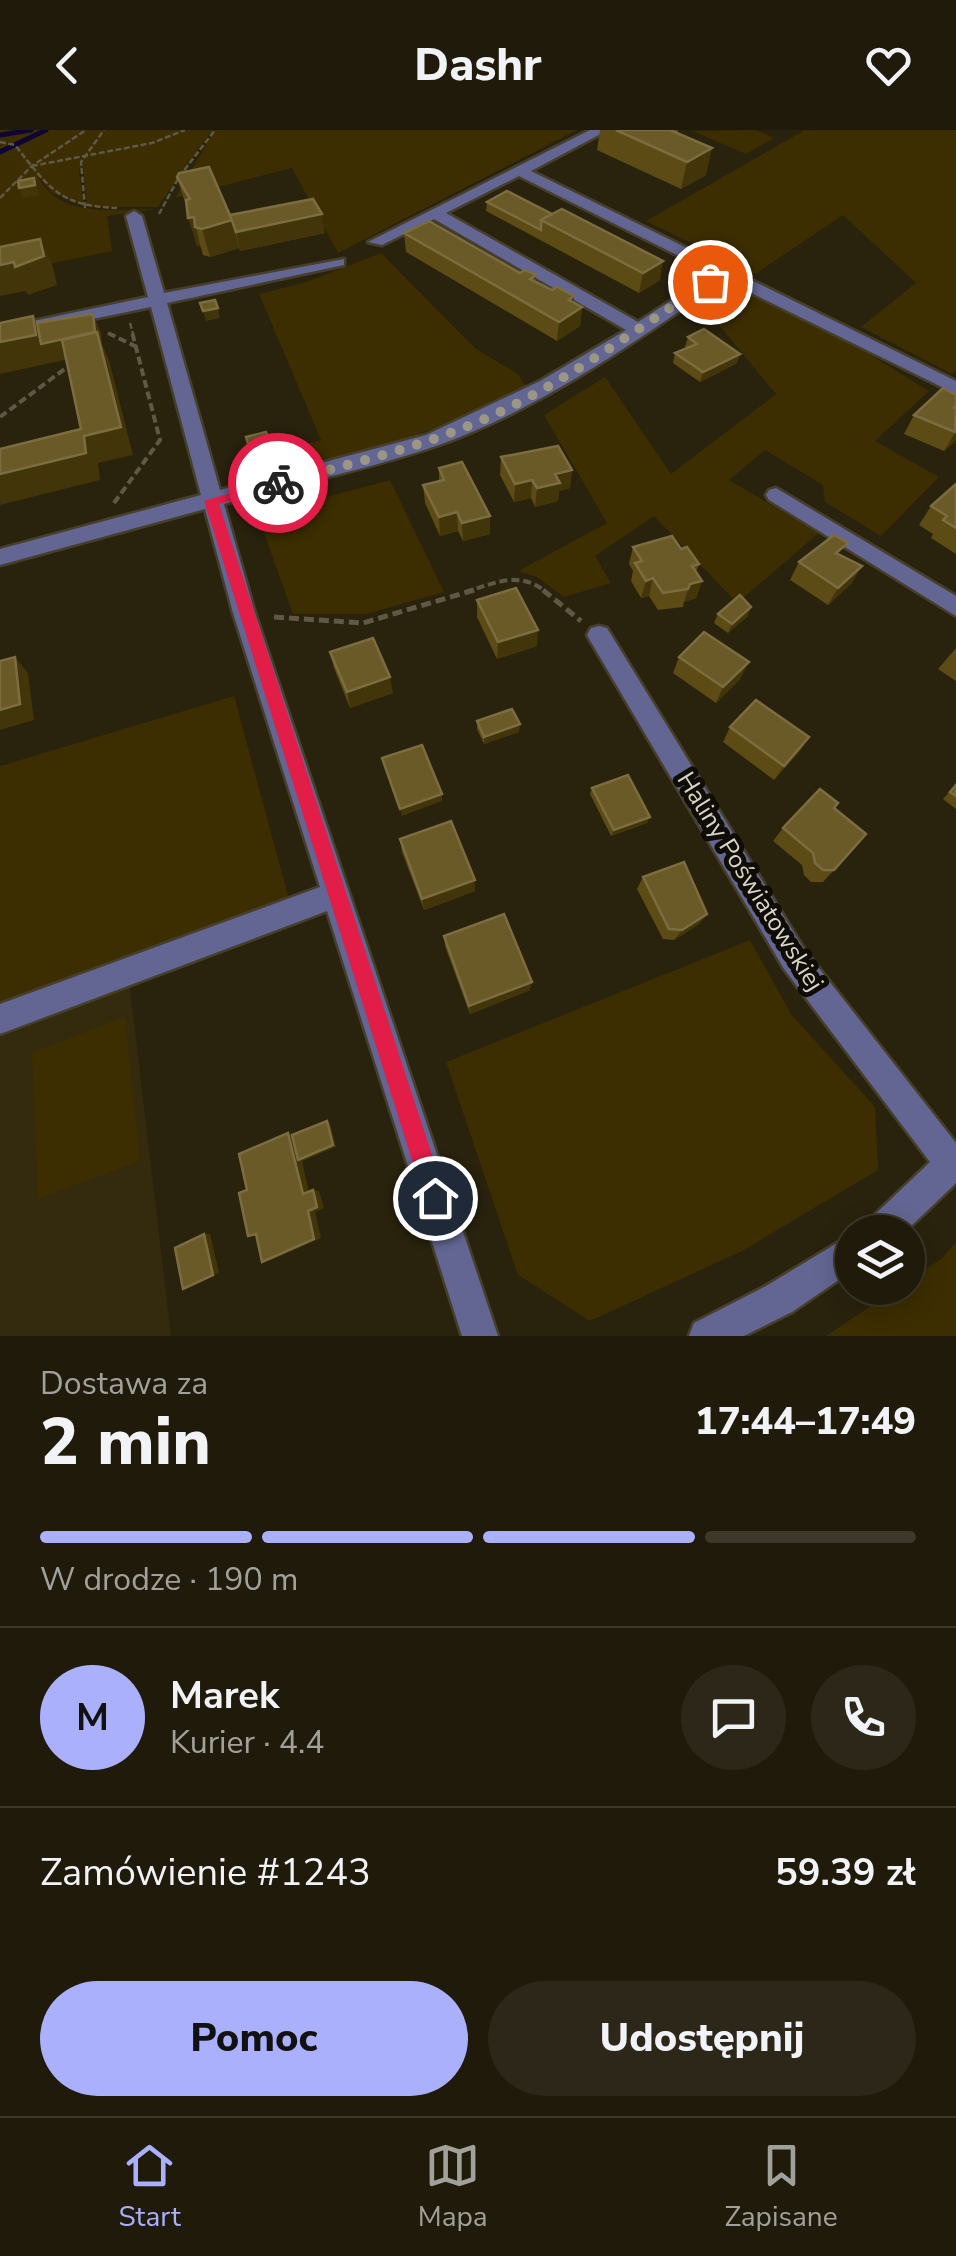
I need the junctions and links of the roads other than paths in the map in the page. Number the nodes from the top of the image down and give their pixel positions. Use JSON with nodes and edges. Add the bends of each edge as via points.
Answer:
{"nodes":[{"id":1,"x":601,"y":130,"type":"edge"},
{"id":2,"x":522,"y":172,"type":"junction"},
{"id":3,"x":128,"y":212,"type":"road end"},
{"id":4,"x":435,"y":214,"type":"junction"},
{"id":5,"x":376,"y":242,"type":"dead end"},
{"id":6,"x":338,"y":262,"type":"dead end"},
{"id":7,"x":727,"y":272,"type":"junction"},
{"id":8,"x":156,"y":299,"type":"junction"},
{"id":9,"x":637,"y":329,"type":"junction"},
{"id":10,"x":0,"y":332,"type":"edge"},
{"id":11,"x":956,"y":388,"type":"edge"},
{"id":12,"x":776,"y":496,"type":"dead end"},
{"id":13,"x":211,"y":501,"type":"junction"},
{"id":14,"x":0,"y":557,"type":"edge"},
{"id":15,"x":956,"y":607,"type":"edge"},
{"id":16,"x":600,"y":635,"type":"road end"},
{"id":17,"x":336,"y":894,"type":"junction"},
{"id":18,"x":0,"y":1019,"type":"edge"},
{"id":19,"x":954,"y":1162,"type":"edge"},
{"id":20,"x":899,"y":1215,"type":"edge"},
{"id":21,"x":835,"y":1263,"type":"edge"},
{"id":22,"x":480,"y":1336,"type":"edge"},
{"id":23,"x":707,"y":1336,"type":"edge"}],
"edges":[{"from":1,"to":2,"type":"street"},
{"from":2,"to":4,"type":"street"},
{"from":2,"to":7,"type":"street"},
{"from":3,"to":8,"type":"street"},
{"from":4,"to":5,"type":"street"},
{"from":4,"to":9,"type":"street"},
{"from":6,"to":8,"type":"street"},
{"from":7,"to":9,"type":"street"},
{"from":7,"to":11,"type":"street"},
{"from":8,"to":10,"type":"street"},
{"from":8,"to":13,"type":"street"},
{"from":9,"to":13,"type":"street","via":[[558,381],[479,421]]},
{"from":12,"to":15,"type":"street"},
{"from":13,"to":14,"type":"street"},
{"from":13,"to":17,"type":"street"},
{"from":16,"to":19,"type":"street","name":"Haliny Poświatowskiej","via":[[794,959]]},
{"from":17,"to":18,"type":"street"},
{"from":17,"to":22,"type":"street"},
{"from":19,"to":20,"type":"street"},
{"from":21,"to":23,"type":"street"}]}
